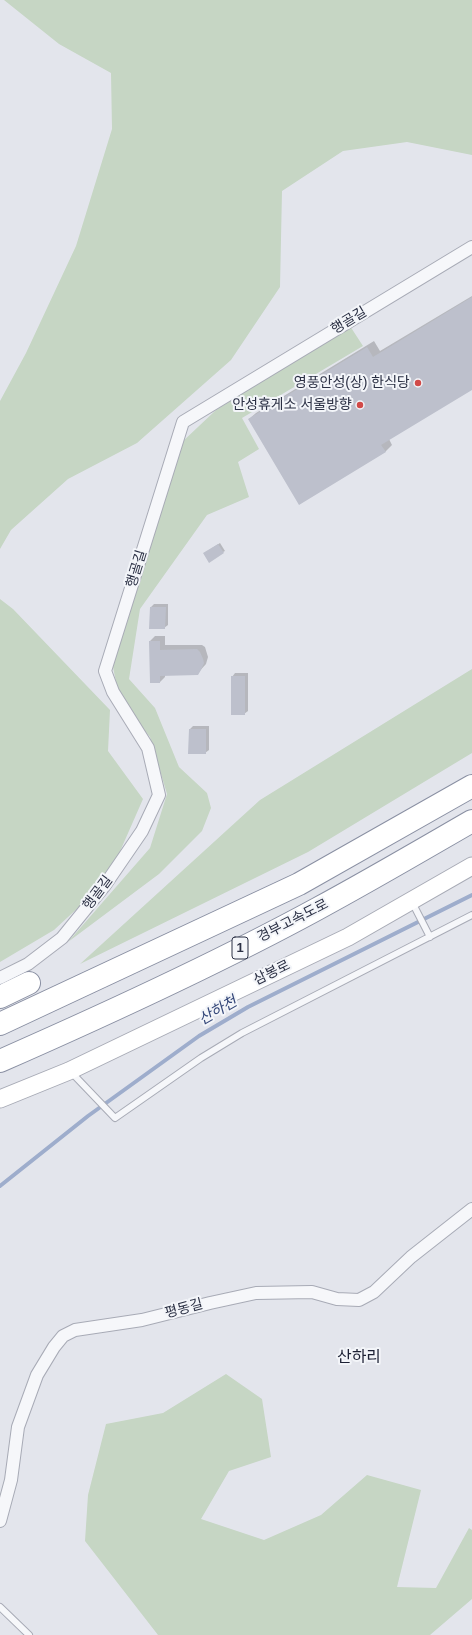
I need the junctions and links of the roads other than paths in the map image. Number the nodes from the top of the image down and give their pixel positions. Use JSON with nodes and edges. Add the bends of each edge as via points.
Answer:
{"nodes":[{"id":1,"x":472,"y":247,"type":"edge"},
{"id":2,"x":472,"y":786,"type":"edge"},
{"id":3,"x":472,"y":821,"type":"edge"},
{"id":4,"x":472,"y":866,"type":"edge"},
{"id":5,"x":414,"y":907,"type":"junction"},
{"id":6,"x":472,"y":915,"type":"edge"},
{"id":7,"x":430,"y":937,"type":"junction"},
{"id":8,"x":0,"y":978,"type":"edge"},
{"id":9,"x":29,"y":983,"type":"dead end"},
{"id":10,"x":0,"y":997,"type":"edge"},
{"id":11,"x":0,"y":1024,"type":"edge"},
{"id":12,"x":0,"y":1061,"type":"edge"},
{"id":13,"x":68,"y":1070,"type":"junction"},
{"id":14,"x":0,"y":1099,"type":"edge"},
{"id":15,"x":472,"y":1209,"type":"edge"},
{"id":16,"x":0,"y":1521,"type":"edge"},
{"id":17,"x":0,"y":1607,"type":"edge"},
{"id":18,"x":29,"y":1635,"type":"edge"}],
"edges":[{"from":1,"to":8,"type":"street","name":"행골길","via":[[183,422],[105,671],[112,692],[148,748],[159,795],[142,831],[105,885],[62,938],[28,964]]},
{"from":2,"to":11,"type":"highway","number":"1","via":[[299,884]]},
{"from":3,"to":12,"type":"highway","name":"경부고속도로","number":"1","via":[[295,920],[88,1022]]},
{"from":4,"to":5,"type":"main road","name":"삼봉로"},
{"from":5,"to":7,"type":"lane"},
{"from":5,"to":13,"type":"main road","name":"삼봉로"},
{"from":6,"to":7,"type":"lane"},
{"from":7,"to":13,"type":"lane","via":[[242,1033],[201,1058],[115,1118]]},
{"from":9,"to":10,"type":"highway"},
{"from":13,"to":14,"type":"main road","name":"삼봉로"},
{"from":15,"to":16,"type":"street","name":"평동길","via":[[412,1257],[374,1292],[359,1300],[312,1292],[256,1293],[142,1320],[75,1330],[63,1336],[37,1375],[18,1427],[12,1480]]},
{"from":17,"to":18,"type":"lane"}]}
